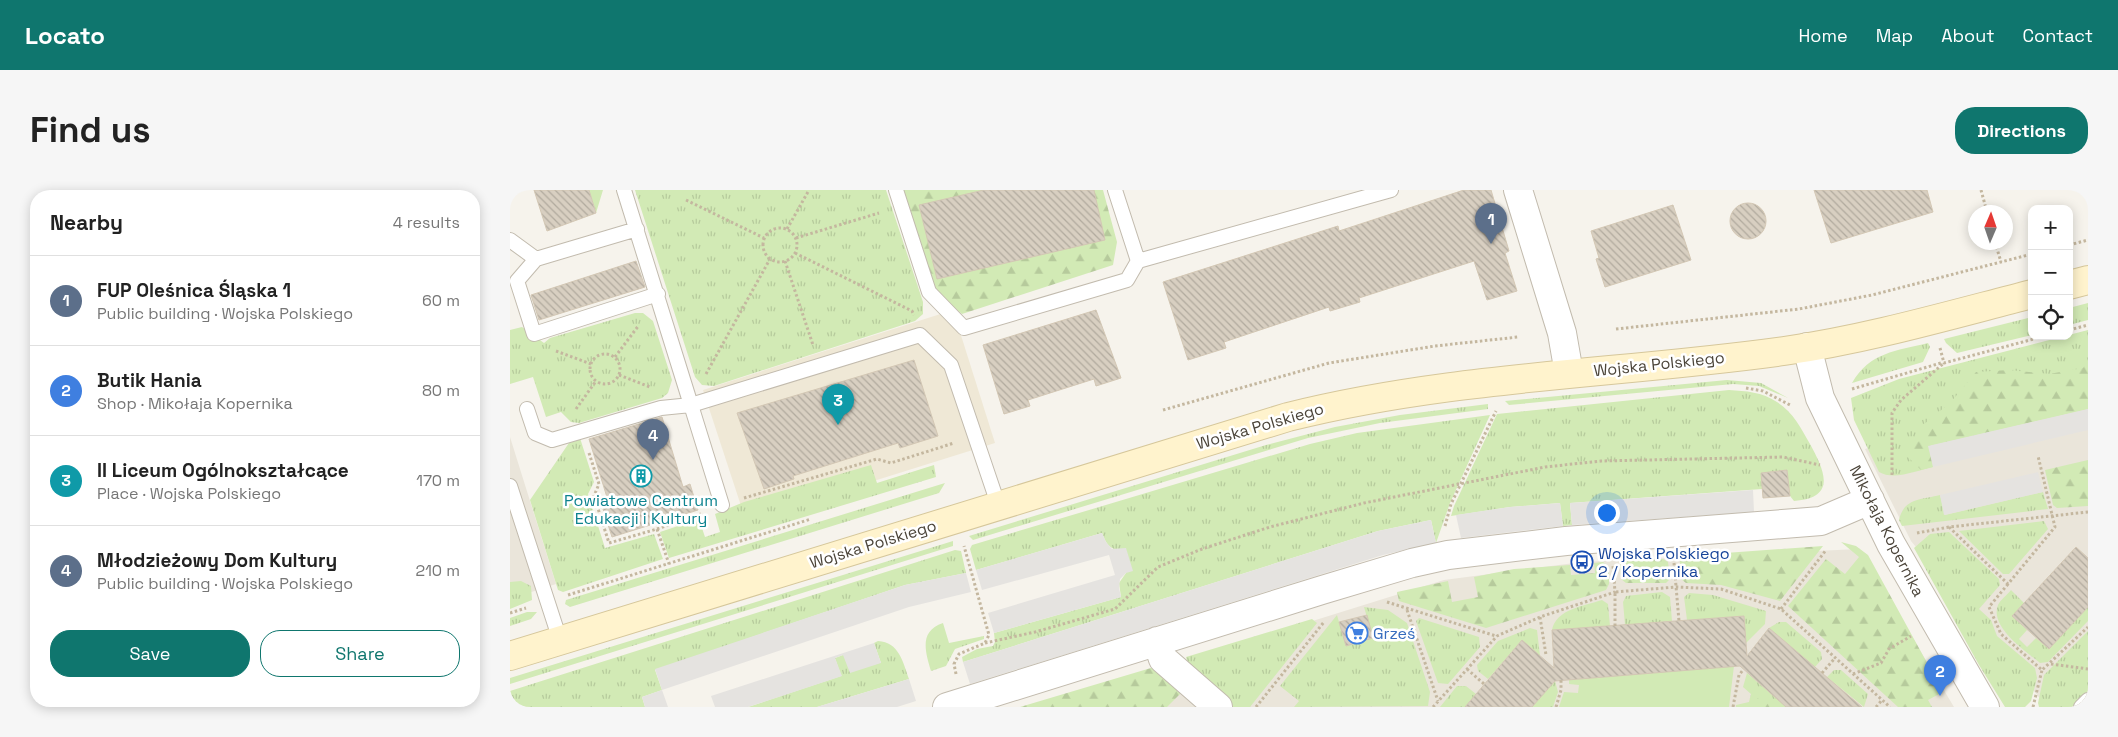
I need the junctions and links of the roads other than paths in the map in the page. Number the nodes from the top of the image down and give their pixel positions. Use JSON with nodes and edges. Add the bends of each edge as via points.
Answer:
{"nodes":[{"id":1,"x":624,"y":190,"type":"edge"},
{"id":2,"x":896,"y":190,"type":"edge"},
{"id":3,"x":1115,"y":190,"type":"edge"},
{"id":4,"x":1391,"y":190,"type":"edge"},
{"id":5,"x":1518,"y":190,"type":"edge"},
{"id":6,"x":637,"y":229,"type":"junction"},
{"id":7,"x":510,"y":240,"type":"edge"},
{"id":8,"x":536,"y":259,"type":"junction"},
{"id":9,"x":1138,"y":261,"type":"junction"},
{"id":10,"x":2088,"y":280,"type":"edge"},
{"id":11,"x":2073,"y":283,"type":"edge"},
{"id":12,"x":658,"y":294,"type":"junction"},
{"id":13,"x":2028,"y":295,"type":"edge"},
{"id":14,"x":1807,"y":347,"type":"junction"},
{"id":15,"x":1569,"y":373,"type":"junction"},
{"id":16,"x":691,"y":405,"type":"junction"},
{"id":17,"x":527,"y":409,"type":"dead end"},
{"id":18,"x":510,"y":486,"type":"edge"},
{"id":19,"x":1870,"y":500,"type":"junction"},
{"id":20,"x":998,"y":504,"type":"junction"},
{"id":21,"x":722,"y":505,"type":"road end"},
{"id":22,"x":560,"y":640,"type":"junction"},
{"id":23,"x":1157,"y":641,"type":"junction"},
{"id":24,"x":510,"y":656,"type":"edge"},
{"id":25,"x":2088,"y":700,"type":"edge"},
{"id":26,"x":947,"y":707,"type":"edge"},
{"id":27,"x":1218,"y":707,"type":"edge"},
{"id":28,"x":1985,"y":707,"type":"edge"},
{"id":29,"x":2081,"y":707,"type":"edge"}],
"edges":[{"from":1,"to":6,"type":"lane"},
{"from":2,"to":9,"type":"lane","via":[[929,292],[964,328],[1127,280]]},
{"from":3,"to":9,"type":"lane"},
{"from":4,"to":9,"type":"lane"},
{"from":5,"to":15,"type":"street","via":[[1562,334]]},
{"from":6,"to":8,"type":"lane"},
{"from":6,"to":12,"type":"lane"},
{"from":7,"to":8,"type":"lane"},
{"from":8,"to":12,"type":"lane","via":[[517,281],[534,334]]},
{"from":10,"to":11,"type":"main road"},
{"from":12,"to":16,"type":"lane"},
{"from":13,"to":14,"type":"main road","name":"Wojska Polskiego","via":[[1933,320]]},
{"from":14,"to":15,"type":"main road","name":"Wojska Polskiego"},
{"from":14,"to":19,"type":"street","name":"Mikołaja Kopernika","via":[[1820,398]]},
{"from":15,"to":20,"type":"main road","name":"Wojska Polskiego","via":[[1437,388],[1332,406]]},
{"from":16,"to":17,"type":"lane","via":[[661,408],[552,440],[535,434]]},
{"from":16,"to":20,"type":"lane","via":[[920,334],[951,365]]},
{"from":16,"to":21,"type":"lane"},
{"from":18,"to":22,"type":"lane"},
{"from":19,"to":23,"type":"street","via":[[1821,521],[1566,541],[1448,555],[1412,563]]},
{"from":19,"to":28,"type":"street","name":"Mikołaja Kopernika","via":[[1891,544]]},
{"from":20,"to":22,"type":"main road","name":"Wojska Polskiego"},
{"from":22,"to":24,"type":"main road","name":"Wojska Polskiego"},
{"from":23,"to":26,"type":"street"},
{"from":23,"to":27,"type":"street","via":[[1163,659]]},
{"from":25,"to":29,"type":"lane"}]}
